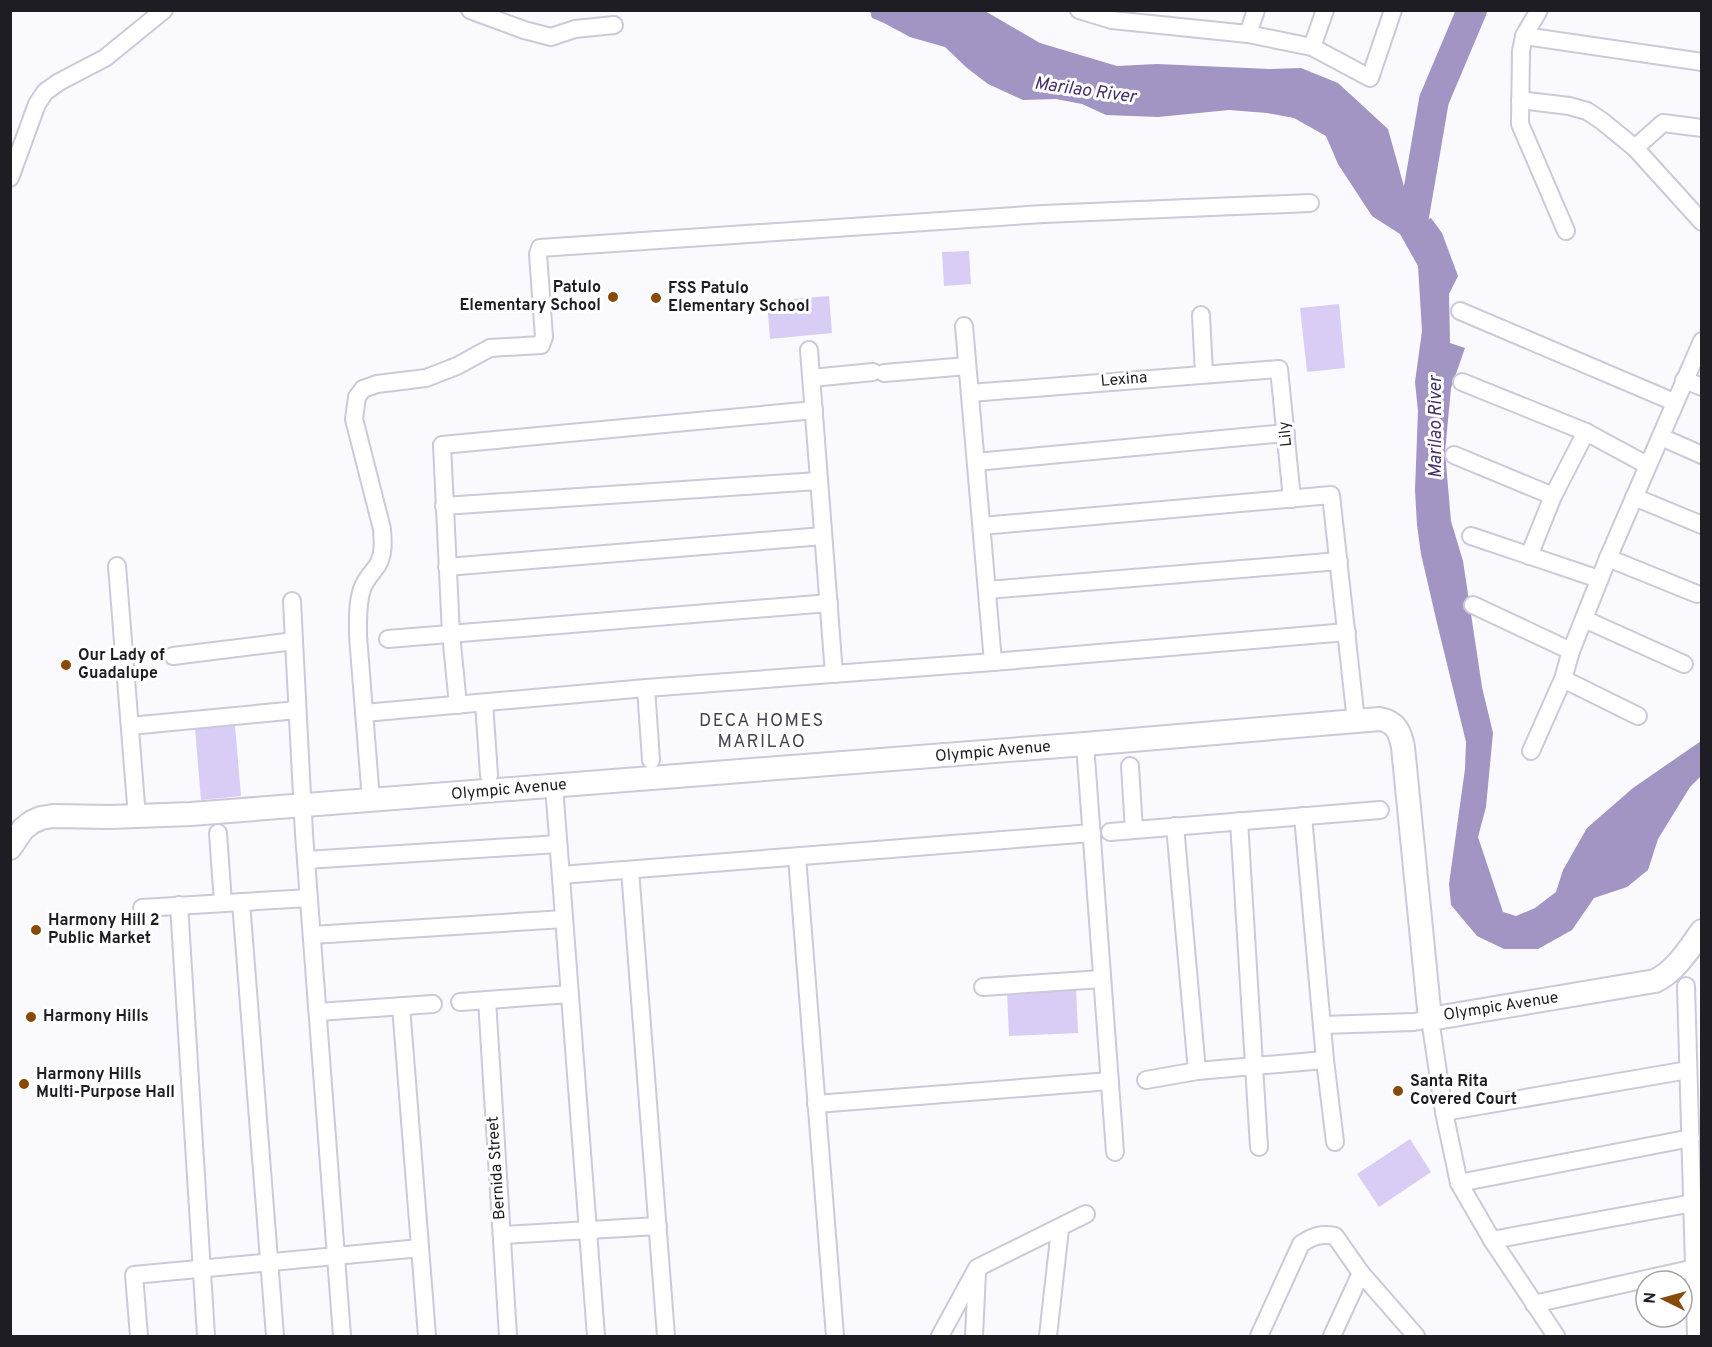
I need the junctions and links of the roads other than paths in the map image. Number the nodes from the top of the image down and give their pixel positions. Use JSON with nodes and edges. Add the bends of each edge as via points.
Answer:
{"nodes":[{"id":1,"x":164,"y":10,"type":"edge"},
{"id":2,"x":470,"y":10,"type":"edge"},
{"id":3,"x":1079,"y":10,"type":"edge"},
{"id":4,"x":1256,"y":10,"type":"edge"},
{"id":5,"x":1325,"y":10,"type":"edge"},
{"id":6,"x":1393,"y":10,"type":"edge"},
{"id":7,"x":1539,"y":10,"type":"edge"},
{"id":8,"x":1113,"y":15,"type":"edge"},
{"id":9,"x":614,"y":24,"type":"dead end"},
{"id":10,"x":1248,"y":34,"type":"junction"},
{"id":11,"x":1524,"y":36,"type":"junction"},
{"id":12,"x":1312,"y":47,"type":"junction"},
{"id":13,"x":1701,"y":62,"type":"edge"},
{"id":14,"x":1520,"y":100,"type":"junction"},
{"id":15,"x":1701,"y":128,"type":"edge"},
{"id":16,"x":1635,"y":148,"type":"junction"},
{"id":17,"x":10,"y":178,"type":"edge"},
{"id":18,"x":1310,"y":203,"type":"dead end"},
{"id":19,"x":1701,"y":222,"type":"edge"},
{"id":20,"x":1566,"y":231,"type":"dead end"},
{"id":21,"x":1460,"y":311,"type":"dead end"},
{"id":22,"x":1202,"y":315,"type":"dead end"},
{"id":23,"x":964,"y":326,"type":"dead end"},
{"id":24,"x":1701,"y":341,"type":"edge"},
{"id":25,"x":809,"y":350,"type":"dead end"},
{"id":26,"x":968,"y":366,"type":"junction"},
{"id":27,"x":1279,"y":369,"type":"joint"},
{"id":28,"x":1204,"y":374,"type":"junction"},
{"id":29,"x":812,"y":378,"type":"junction"},
{"id":30,"x":1684,"y":380,"type":"junction"},
{"id":31,"x":1462,"y":382,"type":"dead end"},
{"id":32,"x":1701,"y":387,"type":"edge"},
{"id":33,"x":970,"y":393,"type":"junction"},
{"id":34,"x":1674,"y":402,"type":"junction"},
{"id":35,"x":814,"y":410,"type":"junction"},
{"id":36,"x":1586,"y":432,"type":"junction"},
{"id":37,"x":1286,"y":433,"type":"junction"},
{"id":38,"x":1661,"y":437,"type":"junction"},
{"id":39,"x":1454,"y":455,"type":"dead end"},
{"id":40,"x":1701,"y":455,"type":"edge"},
{"id":41,"x":976,"y":462,"type":"junction"},
{"id":42,"x":1647,"y":465,"type":"junction"},
{"id":43,"x":818,"y":481,"type":"junction"},
{"id":44,"x":1553,"y":496,"type":"junction"},
{"id":45,"x":1634,"y":497,"type":"junction"},
{"id":46,"x":1292,"y":499,"type":"junction"},
{"id":47,"x":444,"y":506,"type":"junction"},
{"id":48,"x":1701,"y":525,"type":"edge"},
{"id":49,"x":982,"y":526,"type":"junction"},
{"id":50,"x":823,"y":536,"type":"junction"},
{"id":51,"x":1471,"y":536,"type":"dead end"},
{"id":52,"x":1529,"y":556,"type":"junction"},
{"id":53,"x":1608,"y":558,"type":"junction"},
{"id":54,"x":1339,"y":561,"type":"junction"},
{"id":55,"x":117,"y":566,"type":"dead end"},
{"id":56,"x":447,"y":567,"type":"junction"},
{"id":57,"x":1599,"y":579,"type":"junction"},
{"id":58,"x":987,"y":590,"type":"junction"},
{"id":59,"x":1697,"y":594,"type":"dead end"},
{"id":60,"x":292,"y":601,"type":"dead end"},
{"id":61,"x":829,"y":603,"type":"junction"},
{"id":62,"x":1473,"y":605,"type":"dead end"},
{"id":63,"x":1584,"y":618,"type":"junction"},
{"id":64,"x":1347,"y":632,"type":"junction"},
{"id":65,"x":451,"y":634,"type":"junction"},
{"id":66,"x":388,"y":639,"type":"dead end"},
{"id":67,"x":294,"y":641,"type":"junction"},
{"id":68,"x":1571,"y":651,"type":"junction"},
{"id":69,"x":173,"y":656,"type":"dead end"},
{"id":70,"x":993,"y":662,"type":"junction"},
{"id":71,"x":1684,"y":664,"type":"dead end"},
{"id":72,"x":834,"y":674,"type":"junction"},
{"id":73,"x":1563,"y":679,"type":"junction"},
{"id":74,"x":646,"y":688,"type":"junction"},
{"id":75,"x":484,"y":703,"type":"junction"},
{"id":76,"x":458,"y":705,"type":"junction"},
{"id":77,"x":297,"y":710,"type":"junction"},
{"id":78,"x":364,"y":713,"type":"junction"},
{"id":79,"x":1638,"y":716,"type":"dead end"},
{"id":80,"x":1356,"y":721,"type":"junction"},
{"id":81,"x":130,"y":726,"type":"junction"},
{"id":82,"x":1085,"y":744,"type":"junction"},
{"id":83,"x":1531,"y":751,"type":"dead end"},
{"id":84,"x":651,"y":760,"type":"dead end"},
{"id":85,"x":1130,"y":766,"type":"dead end"},
{"id":86,"x":489,"y":775,"type":"dead end"},
{"id":87,"x":554,"y":786,"type":"junction"},
{"id":88,"x":371,"y":800,"type":"junction"},
{"id":89,"x":302,"y":806,"type":"junction"},
{"id":90,"x":1380,"y":810,"type":"dead end"},
{"id":91,"x":1303,"y":816,"type":"junction"},
{"id":92,"x":137,"y":817,"type":"junction"},
{"id":93,"x":1239,"y":821,"type":"junction"},
{"id":94,"x":1175,"y":826,"type":"junction"},
{"id":95,"x":1134,"y":830,"type":"junction"},
{"id":96,"x":1110,"y":832,"type":"dead end"},
{"id":97,"x":218,"y":833,"type":"dead end"},
{"id":98,"x":1092,"y":833,"type":"junction"},
{"id":99,"x":558,"y":844,"type":"junction"},
{"id":100,"x":10,"y":848,"type":"edge"},
{"id":101,"x":797,"y":857,"type":"junction"},
{"id":102,"x":306,"y":860,"type":"junction"},
{"id":103,"x":630,"y":870,"type":"junction"},
{"id":104,"x":561,"y":875,"type":"junction"},
{"id":105,"x":309,"y":898,"type":"junction"},
{"id":106,"x":241,"y":902,"type":"junction"},
{"id":107,"x":223,"y":903,"type":"junction"},
{"id":108,"x":179,"y":905,"type":"junction"},
{"id":109,"x":142,"y":908,"type":"dead end"},
{"id":110,"x":564,"y":919,"type":"junction"},
{"id":111,"x":1701,"y":932,"type":"edge"},
{"id":112,"x":312,"y":935,"type":"junction"},
{"id":113,"x":1102,"y":979,"type":"junction"},
{"id":114,"x":1686,"y":986,"type":"dead end"},
{"id":115,"x":983,"y":987,"type":"dead end"},
{"id":116,"x":570,"y":994,"type":"junction"},
{"id":117,"x":487,"y":1000,"type":"junction"},
{"id":118,"x":460,"y":1002,"type":"dead end"},
{"id":119,"x":433,"y":1004,"type":"dead end"},
{"id":120,"x":401,"y":1006,"type":"junction"},
{"id":121,"x":318,"y":1012,"type":"junction"},
{"id":122,"x":1430,"y":1019,"type":"junction"},
{"id":123,"x":1322,"y":1025,"type":"junction"},
{"id":124,"x":1325,"y":1060,"type":"junction"},
{"id":125,"x":1254,"y":1066,"type":"junction"},
{"id":126,"x":1688,"y":1070,"type":"junction"},
{"id":127,"x":1197,"y":1071,"type":"junction"},
{"id":128,"x":1146,"y":1080,"type":"dead end"},
{"id":129,"x":1110,"y":1081,"type":"junction"},
{"id":130,"x":816,"y":1104,"type":"junction"},
{"id":131,"x":1444,"y":1113,"type":"junction"},
{"id":132,"x":1691,"y":1138,"type":"junction"},
{"id":133,"x":1335,"y":1142,"type":"dead end"},
{"id":134,"x":1259,"y":1147,"type":"dead end"},
{"id":135,"x":1115,"y":1152,"type":"dead end"},
{"id":136,"x":1459,"y":1184,"type":"junction"},
{"id":137,"x":1693,"y":1203,"type":"junction"},
{"id":138,"x":1086,"y":1214,"type":"dead end"},
{"id":139,"x":658,"y":1226,"type":"junction"},
{"id":140,"x":1060,"y":1228,"type":"junction"},
{"id":141,"x":588,"y":1231,"type":"junction"},
{"id":142,"x":502,"y":1235,"type":"junction"},
{"id":143,"x":1492,"y":1240,"type":"junction"},
{"id":144,"x":420,"y":1248,"type":"junction"},
{"id":145,"x":1698,"y":1250,"type":"edge"},
{"id":146,"x":336,"y":1256,"type":"junction"},
{"id":147,"x":270,"y":1262,"type":"junction"},
{"id":148,"x":977,"y":1268,"type":"junction"},
{"id":149,"x":1695,"y":1268,"type":"junction"},
{"id":150,"x":201,"y":1269,"type":"junction"},
{"id":151,"x":1361,"y":1273,"type":"junction"},
{"id":152,"x":1534,"y":1304,"type":"junction"},
{"id":153,"x":1409,"y":1333,"type":"edge"},
{"id":154,"x":139,"y":1336,"type":"edge"},
{"id":155,"x":207,"y":1336,"type":"edge"},
{"id":156,"x":275,"y":1336,"type":"edge"},
{"id":157,"x":342,"y":1336,"type":"edge"},
{"id":158,"x":427,"y":1336,"type":"edge"},
{"id":159,"x":508,"y":1336,"type":"edge"},
{"id":160,"x":596,"y":1336,"type":"edge"},
{"id":161,"x":666,"y":1336,"type":"edge"},
{"id":162,"x":835,"y":1336,"type":"edge"},
{"id":163,"x":940,"y":1336,"type":"edge"},
{"id":164,"x":974,"y":1336,"type":"edge"},
{"id":165,"x":1048,"y":1336,"type":"edge"},
{"id":166,"x":1259,"y":1336,"type":"edge"},
{"id":167,"x":1332,"y":1336,"type":"edge"},
{"id":168,"x":1556,"y":1336,"type":"edge"},
{"id":169,"x":1696,"y":1336,"type":"edge"}],
"edges":[{"from":1,"to":17,"type":"street","via":[[105,58],[45,92]]},
{"from":2,"to":9,"type":"street","via":[[551,37]]},
{"from":3,"to":8,"type":"street"},
{"from":4,"to":10,"type":"street"},
{"from":5,"to":12,"type":"street"},
{"from":6,"to":12,"type":"street","via":[[1370,78]]},
{"from":7,"to":11,"type":"street"},
{"from":8,"to":10,"type":"street"},
{"from":10,"to":12,"type":"street"},
{"from":11,"to":13,"type":"street"},
{"from":11,"to":14,"type":"street"},
{"from":14,"to":16,"type":"street","via":[[1587,111]]},
{"from":14,"to":20,"type":"street","via":[[1520,124]]},
{"from":15,"to":16,"type":"street","via":[[1663,123]]},
{"from":16,"to":19,"type":"street"},
{"from":18,"to":78,"type":"street","via":[[1043,214],[540,249],[544,337],[541,345],[490,348],[426,378],[377,384],[363,389],[357,397],[354,419],[382,529],[383,547],[378,564],[366,578],[358,611]]},
{"from":21,"to":34,"type":"street"},
{"from":22,"to":28,"type":"street"},
{"from":23,"to":26,"type":"street"},
{"from":24,"to":30,"type":"street"},
{"from":25,"to":29,"type":"street"},
{"from":26,"to":29,"type":"street"},
{"from":26,"to":33,"type":"street"},
{"from":27,"to":28,"type":"street","name":"Lexina"},
{"from":27,"to":37,"type":"street","name":"Lily"},
{"from":28,"to":33,"type":"street","name":"Lexina"},
{"from":29,"to":35,"type":"street"},
{"from":30,"to":32,"type":"street"},
{"from":30,"to":34,"type":"street"},
{"from":31,"to":36,"type":"street"},
{"from":33,"to":41,"type":"street"},
{"from":34,"to":38,"type":"street"},
{"from":35,"to":43,"type":"street"},
{"from":35,"to":47,"type":"street","via":[[444,444]]},
{"from":36,"to":42,"type":"street"},
{"from":36,"to":44,"type":"street"},
{"from":37,"to":41,"type":"street"},
{"from":37,"to":46,"type":"street","name":"Lily"},
{"from":38,"to":40,"type":"street"},
{"from":38,"to":42,"type":"street"},
{"from":39,"to":44,"type":"street"},
{"from":41,"to":49,"type":"street"},
{"from":42,"to":45,"type":"street"},
{"from":43,"to":47,"type":"street"},
{"from":43,"to":50,"type":"street"},
{"from":44,"to":52,"type":"street"},
{"from":45,"to":48,"type":"street"},
{"from":45,"to":53,"type":"street"},
{"from":46,"to":49,"type":"street"},
{"from":46,"to":54,"type":"street","via":[[1331,495]]},
{"from":47,"to":56,"type":"street"},
{"from":49,"to":58,"type":"street"},
{"from":50,"to":56,"type":"street"},
{"from":50,"to":61,"type":"street"},
{"from":51,"to":52,"type":"street"},
{"from":52,"to":57,"type":"street"},
{"from":53,"to":57,"type":"street"},
{"from":53,"to":59,"type":"street"},
{"from":54,"to":58,"type":"street"},
{"from":54,"to":64,"type":"street"},
{"from":55,"to":81,"type":"street"},
{"from":56,"to":65,"type":"street"},
{"from":57,"to":63,"type":"street"},
{"from":58,"to":70,"type":"street"},
{"from":60,"to":67,"type":"street"},
{"from":61,"to":65,"type":"street"},
{"from":61,"to":72,"type":"street"},
{"from":62,"to":68,"type":"street"},
{"from":63,"to":68,"type":"street"},
{"from":63,"to":71,"type":"street"},
{"from":64,"to":70,"type":"street"},
{"from":64,"to":80,"type":"street"},
{"from":65,"to":66,"type":"street"},
{"from":65,"to":76,"type":"street"},
{"from":67,"to":69,"type":"street"},
{"from":67,"to":77,"type":"street"},
{"from":68,"to":73,"type":"street"},
{"from":70,"to":72,"type":"street"},
{"from":72,"to":74,"type":"street"},
{"from":73,"to":79,"type":"street"},
{"from":73,"to":83,"type":"street"},
{"from":74,"to":75,"type":"street"},
{"from":74,"to":84,"type":"street"},
{"from":75,"to":76,"type":"street"},
{"from":75,"to":86,"type":"street"},
{"from":76,"to":78,"type":"street"},
{"from":77,"to":81,"type":"street"},
{"from":77,"to":89,"type":"street"},
{"from":78,"to":88,"type":"street"},
{"from":80,"to":82,"type":"street","name":"Olympic Avenue"},
{"from":80,"to":122,"type":"street","name":"Olympic Avenue","via":[[1387,720],[1400,736]]},
{"from":81,"to":92,"type":"street"},
{"from":82,"to":87,"type":"street","name":"Olympic Avenue"},
{"from":82,"to":98,"type":"street"},
{"from":85,"to":95,"type":"street"},
{"from":87,"to":88,"type":"street","name":"Olympic Avenue"},
{"from":87,"to":99,"type":"street"},
{"from":88,"to":89,"type":"street","name":"Olympic Avenue"},
{"from":89,"to":92,"type":"street","name":"Olympic Avenue"},
{"from":89,"to":102,"type":"street"},
{"from":90,"to":91,"type":"street"},
{"from":91,"to":93,"type":"street"},
{"from":91,"to":123,"type":"street"},
{"from":92,"to":100,"type":"street","name":"Olympic Avenue","via":[[41,818],[23,829]]},
{"from":93,"to":94,"type":"street"},
{"from":93,"to":125,"type":"street"},
{"from":94,"to":95,"type":"street"},
{"from":94,"to":127,"type":"street"},
{"from":95,"to":96,"type":"street"},
{"from":97,"to":107,"type":"street"},
{"from":98,"to":101,"type":"street"},
{"from":98,"to":113,"type":"street"},
{"from":99,"to":102,"type":"street"},
{"from":99,"to":104,"type":"street"},
{"from":101,"to":103,"type":"street"},
{"from":101,"to":130,"type":"street"},
{"from":102,"to":105,"type":"street"},
{"from":103,"to":104,"type":"street"},
{"from":103,"to":139,"type":"street"},
{"from":104,"to":110,"type":"street"},
{"from":105,"to":106,"type":"street"},
{"from":105,"to":112,"type":"street"},
{"from":106,"to":107,"type":"street"},
{"from":106,"to":147,"type":"street"},
{"from":107,"to":108,"type":"street"},
{"from":108,"to":109,"type":"street"},
{"from":108,"to":150,"type":"street"},
{"from":110,"to":112,"type":"street"},
{"from":110,"to":116,"type":"street"},
{"from":111,"to":122,"type":"street","name":"Olympic Avenue","via":[[1675,967],[1655,981]]},
{"from":112,"to":121,"type":"street"},
{"from":113,"to":115,"type":"street"},
{"from":113,"to":129,"type":"street"},
{"from":114,"to":126,"type":"street"},
{"from":116,"to":117,"type":"street"},
{"from":116,"to":141,"type":"street"},
{"from":117,"to":118,"type":"street"},
{"from":117,"to":142,"type":"street","name":"Bernida Street"},
{"from":119,"to":120,"type":"street"},
{"from":120,"to":121,"type":"street"},
{"from":120,"to":144,"type":"street"},
{"from":121,"to":146,"type":"street"},
{"from":122,"to":123,"type":"street"},
{"from":122,"to":131,"type":"street"},
{"from":123,"to":124,"type":"street"},
{"from":124,"to":125,"type":"street"},
{"from":124,"to":133,"type":"street"},
{"from":125,"to":127,"type":"street"},
{"from":125,"to":134,"type":"street"},
{"from":126,"to":131,"type":"street"},
{"from":126,"to":132,"type":"street"},
{"from":127,"to":128,"type":"street"},
{"from":129,"to":130,"type":"street"},
{"from":129,"to":135,"type":"street"},
{"from":130,"to":162,"type":"street"},
{"from":131,"to":136,"type":"street"},
{"from":132,"to":136,"type":"street"},
{"from":132,"to":137,"type":"street"},
{"from":136,"to":143,"type":"street"},
{"from":137,"to":143,"type":"street"},
{"from":137,"to":145,"type":"street"},
{"from":138,"to":140,"type":"street"},
{"from":139,"to":141,"type":"street"},
{"from":139,"to":161,"type":"street"},
{"from":140,"to":148,"type":"street"},
{"from":140,"to":165,"type":"street"},
{"from":141,"to":142,"type":"street"},
{"from":141,"to":160,"type":"street"},
{"from":142,"to":159,"type":"street","name":"Bernida Street"},
{"from":143,"to":152,"type":"street"},
{"from":144,"to":146,"type":"street"},
{"from":144,"to":158,"type":"street"},
{"from":145,"to":149,"type":"street"},
{"from":146,"to":147,"type":"street"},
{"from":146,"to":157,"type":"street"},
{"from":147,"to":150,"type":"street"},
{"from":147,"to":156,"type":"street"},
{"from":148,"to":163,"type":"street"},
{"from":148,"to":164,"type":"street"},
{"from":149,"to":152,"type":"street"},
{"from":149,"to":169,"type":"street"},
{"from":150,"to":154,"type":"street","via":[[134,1275]]},
{"from":150,"to":155,"type":"street"},
{"from":151,"to":153,"type":"street"},
{"from":151,"to":166,"type":"street","via":[[1335,1236],[1312,1236],[1301,1244]]},
{"from":151,"to":167,"type":"street"},
{"from":152,"to":168,"type":"street"}]}
